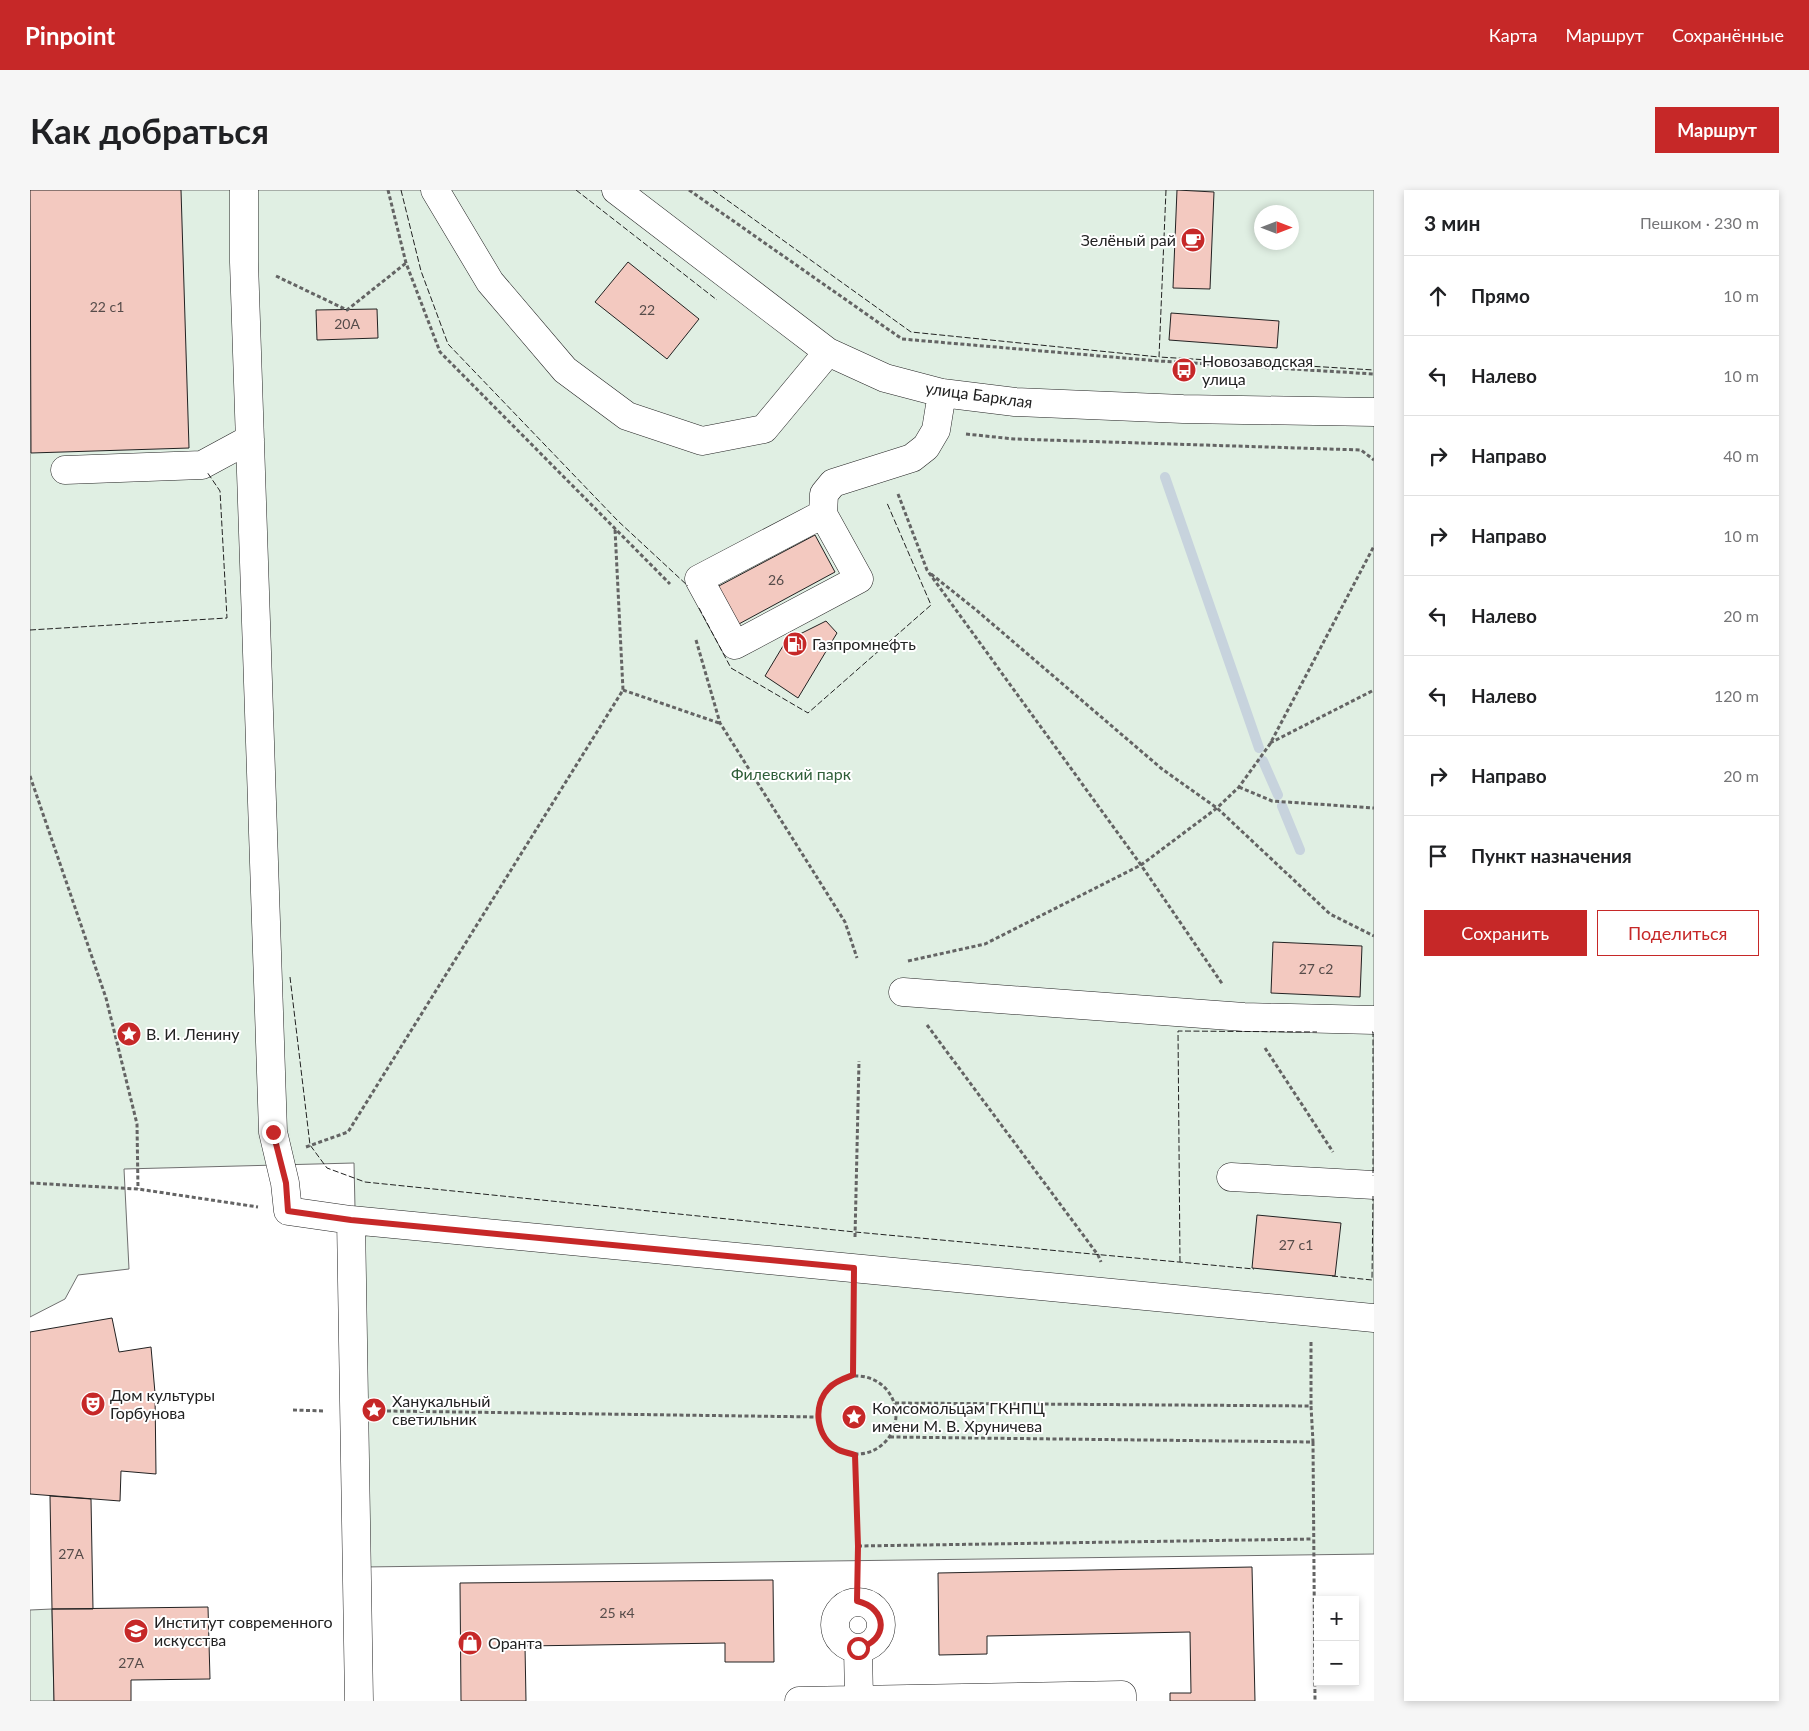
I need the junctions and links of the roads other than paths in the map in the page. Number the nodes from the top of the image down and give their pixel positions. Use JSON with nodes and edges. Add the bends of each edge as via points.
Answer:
{"nodes":[{"id":1,"x":244,"y":190,"type":"edge"},
{"id":2,"x":435,"y":190,"type":"edge"},
{"id":3,"x":616,"y":190,"type":"edge"},
{"id":4,"x":828,"y":352,"type":"junction"},
{"id":5,"x":942,"y":393,"type":"junction"},
{"id":6,"x":1374,"y":412,"type":"edge"},
{"id":7,"x":250,"y":438,"type":"junction"},
{"id":8,"x":65,"y":470,"type":"dead end"},
{"id":9,"x":823,"y":514,"type":"junction"},
{"id":10,"x":903,"y":992,"type":"road end"},
{"id":11,"x":1374,"y":1020,"type":"edge"},
{"id":12,"x":1231,"y":1177,"type":"dead end"},
{"id":13,"x":1364,"y":1185,"type":"edge"},
{"id":14,"x":351,"y":1220,"type":"junction"},
{"id":15,"x":1374,"y":1318,"type":"edge"},
{"id":16,"x":857,"y":1601,"type":"road end"},
{"id":17,"x":855,"y":1700,"type":"edge"},
{"id":18,"x":945,"y":1700,"type":"edge"},
{"id":19,"x":359,"y":1701,"type":"edge"},
{"id":20,"x":799,"y":1701,"type":"edge"},
{"id":21,"x":1122,"y":1701,"type":"edge"}],
"edges":[{"from":1,"to":7,"type":"street"},
{"from":2,"to":4,"type":"street","via":[[490,282],[565,370],[627,416],[702,441],[764,429]]},
{"from":3,"to":4,"type":"street","name":"улица Барклая"},
{"from":4,"to":5,"type":"street","name":"улица Барклая","via":[[885,378]]},
{"from":5,"to":6,"type":"street","name":"улица Барклая","via":[[1044,404]]},
{"from":5,"to":9,"type":"street","via":[[936,430],[926,447],[912,458],[833,483],[824,494]]},
{"from":7,"to":8,"type":"street","via":[[202,465]]},
{"from":7,"to":14,"type":"street","via":[[273,1132],[286,1183],[288,1211]]},
{"from":9,"to":9,"type":"street","via":[[860,579],[735,645],[700,579]]},
{"from":10,"to":11,"type":"street","via":[[1244,1016]]},
{"from":12,"to":13,"type":"street"},
{"from":14,"to":15,"type":"street"},
{"from":14,"to":19,"type":"street"},
{"from":16,"to":17,"type":"street","via":[[839,1610],[835,1620],[839,1640],[858,1648]]},
{"from":17,"to":18,"type":"street"},
{"from":17,"to":20,"type":"street"},
{"from":18,"to":21,"type":"street","via":[[1122,1695]]}]}
